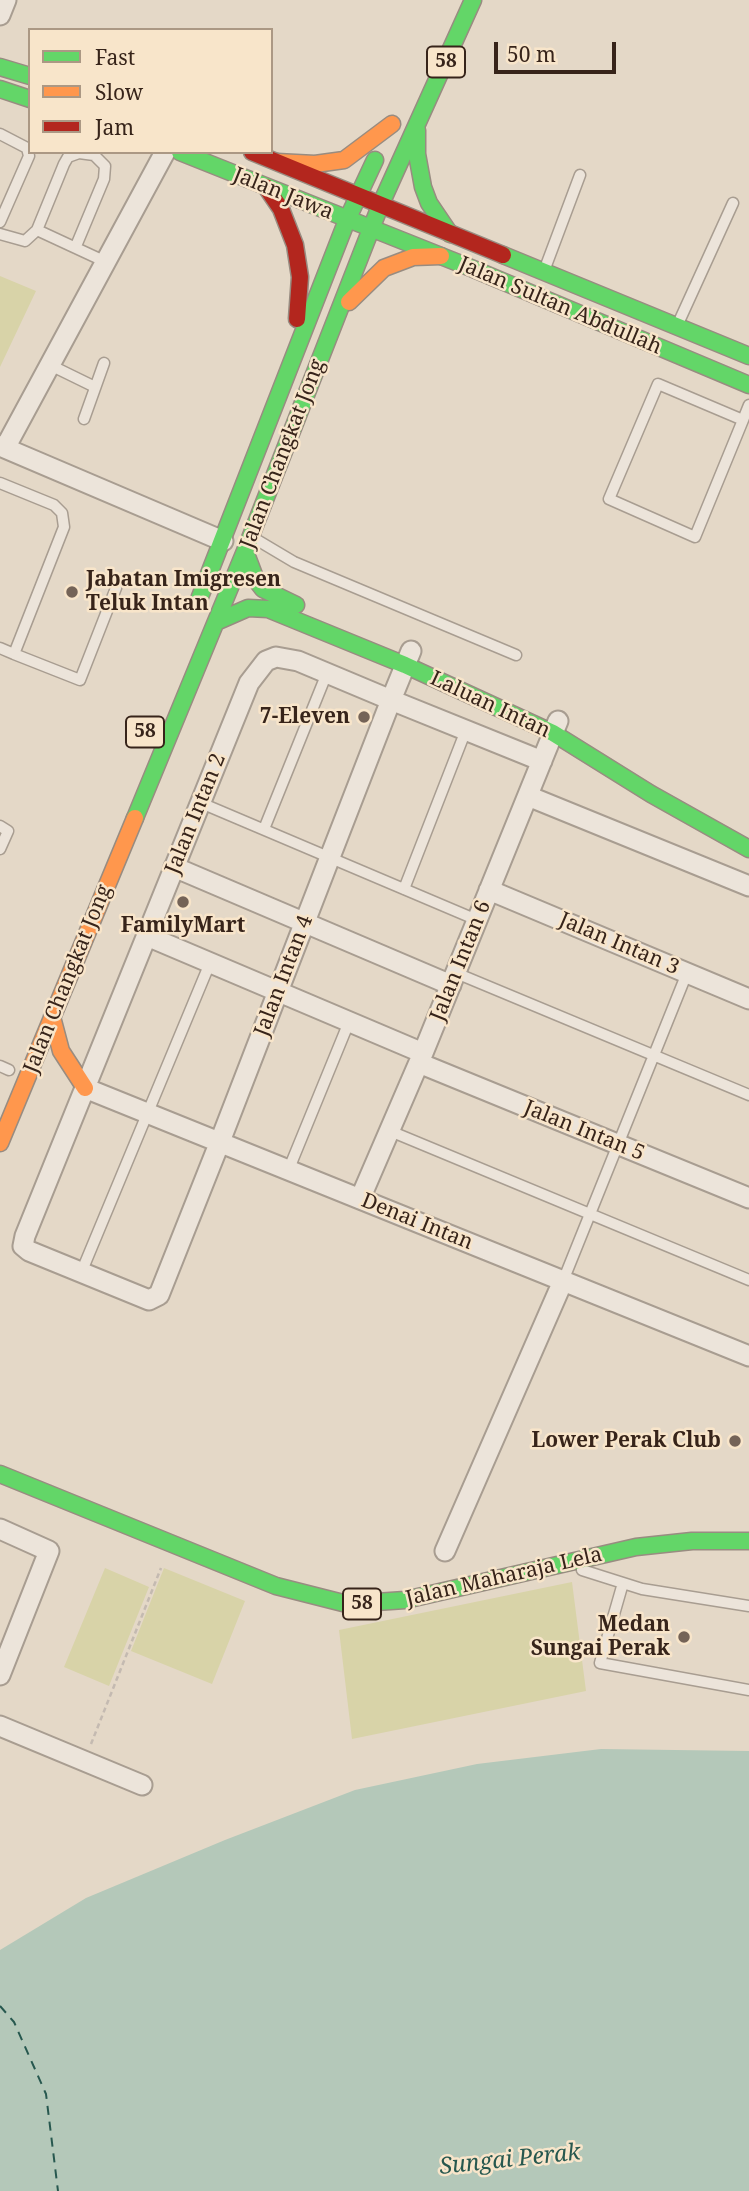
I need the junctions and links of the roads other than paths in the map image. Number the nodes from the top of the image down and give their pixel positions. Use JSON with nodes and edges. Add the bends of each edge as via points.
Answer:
{"nodes":[{"id":1,"x":6,"y":0,"type":"edge"},
{"id":2,"x":473,"y":0,"type":"edge"},
{"id":3,"x":0,"y":15,"type":"edge"},
{"id":4,"x":0,"y":67,"type":"edge"},
{"id":5,"x":28,"y":75,"type":"edge"},
{"id":6,"x":0,"y":89,"type":"edge"},
{"id":7,"x":28,"y":98,"type":"edge"},
{"id":8,"x":417,"y":123,"type":"junction"},
{"id":9,"x":0,"y":134,"type":"edge"},
{"id":10,"x":28,"y":152,"type":"edge"},
{"id":11,"x":28,"y":154,"type":"edge"},
{"id":12,"x":76,"y":154,"type":"edge"},
{"id":13,"x":86,"y":154,"type":"edge"},
{"id":14,"x":163,"y":154,"type":"edge"},
{"id":15,"x":185,"y":154,"type":"edge"},
{"id":16,"x":257,"y":154,"type":"edge"},
{"id":17,"x":276,"y":162,"type":"junction"},
{"id":18,"x":580,"y":175,"type":"dead end"},
{"id":19,"x":266,"y":187,"type":"junction"},
{"id":20,"x":357,"y":197,"type":"junction"},
{"id":21,"x":733,"y":203,"type":"dead end"},
{"id":22,"x":380,"y":206,"type":"junction"},
{"id":23,"x":347,"y":220,"type":"junction"},
{"id":24,"x":0,"y":222,"type":"edge"},
{"id":25,"x":37,"y":229,"type":"junction"},
{"id":26,"x":371,"y":229,"type":"junction"},
{"id":27,"x":0,"y":234,"type":"edge"},
{"id":28,"x":450,"y":234,"type":"junction"},
{"id":29,"x":76,"y":246,"type":"junction"},
{"id":30,"x":441,"y":257,"type":"junction"},
{"id":31,"x":106,"y":262,"type":"junction"},
{"id":32,"x":543,"y":272,"type":"junction"},
{"id":33,"x":338,"y":313,"type":"junction"},
{"id":34,"x":677,"y":327,"type":"junction"},
{"id":35,"x":749,"y":356,"type":"edge"},
{"id":36,"x":104,"y":363,"type":"dead end"},
{"id":37,"x":50,"y":365,"type":"junction"},
{"id":38,"x":288,"y":371,"type":"junction"},
{"id":39,"x":749,"y":385,"type":"edge"},
{"id":40,"x":95,"y":387,"type":"junction"},
{"id":41,"x":749,"y":405,"type":"edge"},
{"id":42,"x":84,"y":418,"type":"dead end"},
{"id":43,"x":743,"y":420,"type":"junction"},
{"id":44,"x":2,"y":447,"type":"edge"},
{"id":45,"x":1,"y":487,"type":"edge"},
{"id":46,"x":223,"y":541,"type":"junction"},
{"id":47,"x":248,"y":544,"type":"junction"},
{"id":48,"x":116,"y":589,"type":"dead end"},
{"id":49,"x":191,"y":618,"type":"dead end"},
{"id":50,"x":216,"y":622,"type":"junction"},
{"id":51,"x":0,"y":648,"type":"edge"},
{"id":52,"x":14,"y":654,"type":"junction"},
{"id":53,"x":516,"y":655,"type":"dead end"},
{"id":54,"x":408,"y":658,"type":"junction"},
{"id":55,"x":327,"y":673,"type":"junction"},
{"id":56,"x":391,"y":700,"type":"junction"},
{"id":57,"x":555,"y":727,"type":"junction"},
{"id":58,"x":466,"y":730,"type":"junction"},
{"id":59,"x":542,"y":761,"type":"junction"},
{"id":60,"x":528,"y":796,"type":"junction"},
{"id":61,"x":201,"y":803,"type":"junction"},
{"id":62,"x":0,"y":826,"type":"edge"},
{"id":63,"x":264,"y":829,"type":"junction"},
{"id":64,"x":749,"y":836,"type":"edge"},
{"id":65,"x":0,"y":849,"type":"edge"},
{"id":66,"x":749,"y":849,"type":"edge"},
{"id":67,"x":330,"y":857,"type":"junction"},
{"id":68,"x":174,"y":867,"type":"junction"},
{"id":69,"x":749,"y":886,"type":"edge"},
{"id":70,"x":404,"y":889,"type":"junction"},
{"id":71,"x":489,"y":890,"type":"junction"},
{"id":72,"x":477,"y":920,"type":"junction"},
{"id":73,"x":305,"y":922,"type":"junction"},
{"id":74,"x":147,"y":936,"type":"junction"},
{"id":75,"x":211,"y":963,"type":"junction"},
{"id":76,"x":687,"y":973,"type":"junction"},
{"id":77,"x":453,"y":979,"type":"junction"},
{"id":78,"x":278,"y":992,"type":"junction"},
{"id":79,"x":749,"y":999,"type":"edge"},
{"id":80,"x":52,"y":1017,"type":"junction"},
{"id":81,"x":349,"y":1022,"type":"junction"},
{"id":82,"x":654,"y":1055,"type":"junction"},
{"id":83,"x":421,"y":1058,"type":"junction"},
{"id":84,"x":85,"y":1088,"type":"junction"},
{"id":85,"x":749,"y":1095,"type":"edge"},
{"id":86,"x":148,"y":1114,"type":"junction"},
{"id":87,"x":390,"y":1131,"type":"junction"},
{"id":88,"x":0,"y":1143,"type":"edge"},
{"id":89,"x":219,"y":1144,"type":"junction"},
{"id":90,"x":617,"y":1144,"type":"junction"},
{"id":91,"x":288,"y":1171,"type":"junction"},
{"id":92,"x":749,"y":1198,"type":"edge"},
{"id":93,"x":360,"y":1199,"type":"junction"},
{"id":94,"x":590,"y":1212,"type":"junction"},
{"id":95,"x":82,"y":1273,"type":"junction"},
{"id":96,"x":749,"y":1280,"type":"edge"},
{"id":97,"x":563,"y":1281,"type":"junction"},
{"id":98,"x":749,"y":1356,"type":"edge"},
{"id":99,"x":0,"y":1474,"type":"edge"},
{"id":100,"x":0,"y":1480,"type":"edge"},
{"id":101,"x":17,"y":1481,"type":"junction"},
{"id":102,"x":0,"y":1529,"type":"edge"},
{"id":103,"x":745,"y":1543,"type":"edge"},
{"id":104,"x":445,"y":1551,"type":"dead end"},
{"id":105,"x":561,"y":1564,"type":"junction"},
{"id":106,"x":623,"y":1583,"type":"junction"},
{"id":107,"x":749,"y":1606,"type":"edge"},
{"id":108,"x":0,"y":1675,"type":"edge"},
{"id":109,"x":749,"y":1690,"type":"edge"},
{"id":110,"x":0,"y":1726,"type":"edge"},
{"id":111,"x":142,"y":1784,"type":"dead end"}],
"edges":[{"from":1,"to":3,"type":"street"},
{"from":2,"to":8,"type":"main road","name":"Jalan Changkat Jong","number":"58"},
{"from":4,"to":5,"type":"main road"},
{"from":6,"to":7,"type":"main road"},
{"from":8,"to":22,"type":"main road","name":"Jalan Changkat Jong","number":"58"},
{"from":8,"to":28,"type":"main road","via":[[416,154],[424,187]]},
{"from":9,"to":10,"type":"lane"},
{"from":11,"to":24,"type":"lane"},
{"from":12,"to":25,"type":"lane","via":[[68,157]]},
{"from":13,"to":29,"type":"lane","via":[[105,166],[104,179]]},
{"from":14,"to":31,"type":"street"},
{"from":15,"to":19,"type":"main road","name":"Jalan Jawa"},
{"from":16,"to":17,"type":"main road","name":"Jalan Jawa"},
{"from":17,"to":20,"type":"main road","name":"Jalan Jawa"},
{"from":17,"to":20,"type":"main road","name":"Jalan Changkat Jong","via":[[344,160],[395,119]]},
{"from":18,"to":32,"type":"lane"},
{"from":19,"to":23,"type":"main road","name":"Jalan Jawa"},
{"from":19,"to":38,"type":"main road","via":[[289,225],[300,277]]},
{"from":20,"to":22,"type":"main road","name":"Jalan Jawa"},
{"from":20,"to":23,"type":"main road","name":"Jalan Changkat Jong"},
{"from":21,"to":34,"type":"lane"},
{"from":22,"to":26,"type":"main road","name":"Jalan Changkat Jong","number":"58"},
{"from":22,"to":28,"type":"main road","name":"Jalan Sultan Abdullah"},
{"from":23,"to":26,"type":"main road","name":"Jalan Jawa"},
{"from":23,"to":38,"type":"main road","name":"Jalan Changkat Jong"},
{"from":25,"to":27,"type":"lane","via":[[24,241]]},
{"from":25,"to":29,"type":"lane"},
{"from":26,"to":30,"type":"main road","name":"Jalan Sultan Abdullah"},
{"from":26,"to":33,"type":"main road","name":"Jalan Changkat Jong","number":"58"},
{"from":28,"to":32,"type":"main road","name":"Jalan Sultan Abdullah"},
{"from":29,"to":31,"type":"lane"},
{"from":30,"to":33,"type":"main road","via":[[413,257],[384,268]]},
{"from":30,"to":39,"type":"main road","name":"Jalan Sultan Abdullah"},
{"from":31,"to":37,"type":"street"},
{"from":32,"to":34,"type":"main road","name":"Jalan Sultan Abdullah"},
{"from":33,"to":47,"type":"main road","name":"Jalan Changkat Jong","number":"58"},
{"from":34,"to":35,"type":"main road","name":"Jalan Sultan Abdullah"},
{"from":36,"to":40,"type":"lane"},
{"from":37,"to":40,"type":"lane"},
{"from":37,"to":44,"type":"street"},
{"from":38,"to":46,"type":"main road","name":"Jalan Changkat Jong"},
{"from":40,"to":42,"type":"lane"},
{"from":41,"to":43,"type":"lane"},
{"from":43,"to":43,"type":"lane","via":[[658,384],[609,499],[695,537]]},
{"from":44,"to":46,"type":"street"},
{"from":45,"to":52,"type":"lane","via":[[54,505],[62,513],[64,527]]},
{"from":46,"to":49,"type":"main road","name":"Jalan Changkat Jong"},
{"from":47,"to":50,"type":"main road","name":"Jalan Changkat Jong","number":"58"},
{"from":47,"to":53,"type":"lane"},
{"from":47,"to":54,"type":"main road","name":"Laluan Intan","via":[[256,580],[273,596]]},
{"from":48,"to":52,"type":"lane","via":[[80,680]]},
{"from":50,"to":54,"type":"main road","name":"Laluan Intan","via":[[248,608],[268,609]]},
{"from":50,"to":80,"type":"main road","name":"Jalan Changkat Jong","number":"58"},
{"from":51,"to":52,"type":"lane"},
{"from":54,"to":56,"type":"street","name":"Jalan Intan 4"},
{"from":54,"to":57,"type":"main road","name":"Laluan Intan"},
{"from":55,"to":56,"type":"street","name":"Jalan Intan 2"},
{"from":55,"to":61,"type":"street","name":"Jalan Intan 2","via":[[288,657],[276,657],[258,669]]},
{"from":55,"to":63,"type":"lane"},
{"from":56,"to":58,"type":"street","name":"Jalan Intan 2"},
{"from":56,"to":67,"type":"street","name":"Jalan Intan 4"},
{"from":57,"to":59,"type":"street","name":"Jalan Intan 6"},
{"from":57,"to":64,"type":"main road","name":"Laluan Intan"},
{"from":57,"to":66,"type":"main road","name":"Laluan Intan","via":[[651,794]]},
{"from":58,"to":59,"type":"street","name":"Jalan Intan 2"},
{"from":58,"to":70,"type":"lane"},
{"from":59,"to":60,"type":"street","name":"Jalan Intan 6"},
{"from":60,"to":69,"type":"street"},
{"from":60,"to":71,"type":"street","name":"Jalan Intan 6"},
{"from":61,"to":63,"type":"lane"},
{"from":61,"to":68,"type":"street","name":"Jalan Intan 2"},
{"from":62,"to":65,"type":"lane","via":[[8,831]]},
{"from":63,"to":67,"type":"lane"},
{"from":67,"to":70,"type":"lane"},
{"from":67,"to":73,"type":"street","name":"Jalan Intan 4"},
{"from":68,"to":73,"type":"street"},
{"from":68,"to":74,"type":"street","name":"Jalan Intan 2"},
{"from":70,"to":72,"type":"lane"},
{"from":71,"to":72,"type":"street","name":"Jalan Intan 6"},
{"from":71,"to":76,"type":"street","name":"Jalan Intan 3"},
{"from":72,"to":77,"type":"street","name":"Jalan Intan 6"},
{"from":73,"to":77,"type":"street"},
{"from":73,"to":78,"type":"street","name":"Jalan Intan 4"},
{"from":74,"to":75,"type":"street","name":"Jalan Intan 5"},
{"from":74,"to":84,"type":"street","name":"Jalan Intan 2"},
{"from":75,"to":78,"type":"street","name":"Jalan Intan 5"},
{"from":75,"to":86,"type":"lane"},
{"from":76,"to":79,"type":"street","name":"Jalan Intan 3"},
{"from":76,"to":82,"type":"lane"},
{"from":77,"to":82,"type":"lane"},
{"from":77,"to":83,"type":"street","name":"Jalan Intan 6"},
{"from":78,"to":81,"type":"street","name":"Jalan Intan 5"},
{"from":78,"to":89,"type":"street","name":"Jalan Intan 4"},
{"from":80,"to":84,"type":"main road","via":[[61,1051]]},
{"from":80,"to":88,"type":"main road","name":"Jalan Changkat Jong","number":"58"},
{"from":81,"to":83,"type":"street","name":"Jalan Intan 5"},
{"from":81,"to":91,"type":"lane"},
{"from":82,"to":85,"type":"lane"},
{"from":82,"to":90,"type":"lane"},
{"from":83,"to":87,"type":"street","name":"Jalan Intan 6"},
{"from":83,"to":90,"type":"street","name":"Jalan Intan 5"},
{"from":84,"to":86,"type":"street","name":"Denai Intan"},
{"from":84,"to":95,"type":"street","name":"Jalan Intan 2","via":[[23,1246]]},
{"from":86,"to":89,"type":"street","name":"Denai Intan"},
{"from":86,"to":95,"type":"lane"},
{"from":87,"to":93,"type":"street","name":"Jalan Intan 6"},
{"from":87,"to":94,"type":"lane"},
{"from":89,"to":91,"type":"street","name":"Denai Intan"},
{"from":89,"to":95,"type":"street","name":"Jalan Intan 4","via":[[155,1300]]},
{"from":90,"to":92,"type":"street","name":"Jalan Intan 5"},
{"from":90,"to":94,"type":"lane"},
{"from":91,"to":93,"type":"street","name":"Denai Intan"},
{"from":93,"to":97,"type":"street","name":"Denai Intan"},
{"from":94,"to":96,"type":"lane"},
{"from":94,"to":97,"type":"lane"},
{"from":97,"to":98,"type":"street","name":"Denai Intan"},
{"from":97,"to":104,"type":"street"},
{"from":99,"to":101,"type":"main road","name":"Jalan Maharaja Lela","number":"58"},
{"from":100,"to":101,"type":"main road"},
{"from":101,"to":105,"type":"main road","name":"Jalan Maharaja Lela","number":"58","via":[[276,1586],[347,1604],[405,1600]]},
{"from":102,"to":108,"type":"street","via":[[49,1550]]},
{"from":103,"to":105,"type":"main road","name":"Jalan Maharaja Lela","number":"58","via":[[661,1544]]},
{"from":105,"to":106,"type":"lane"},
{"from":106,"to":107,"type":"lane"},
{"from":106,"to":109,"type":"lane","via":[[600,1663]]},
{"from":110,"to":111,"type":"street"}]}
